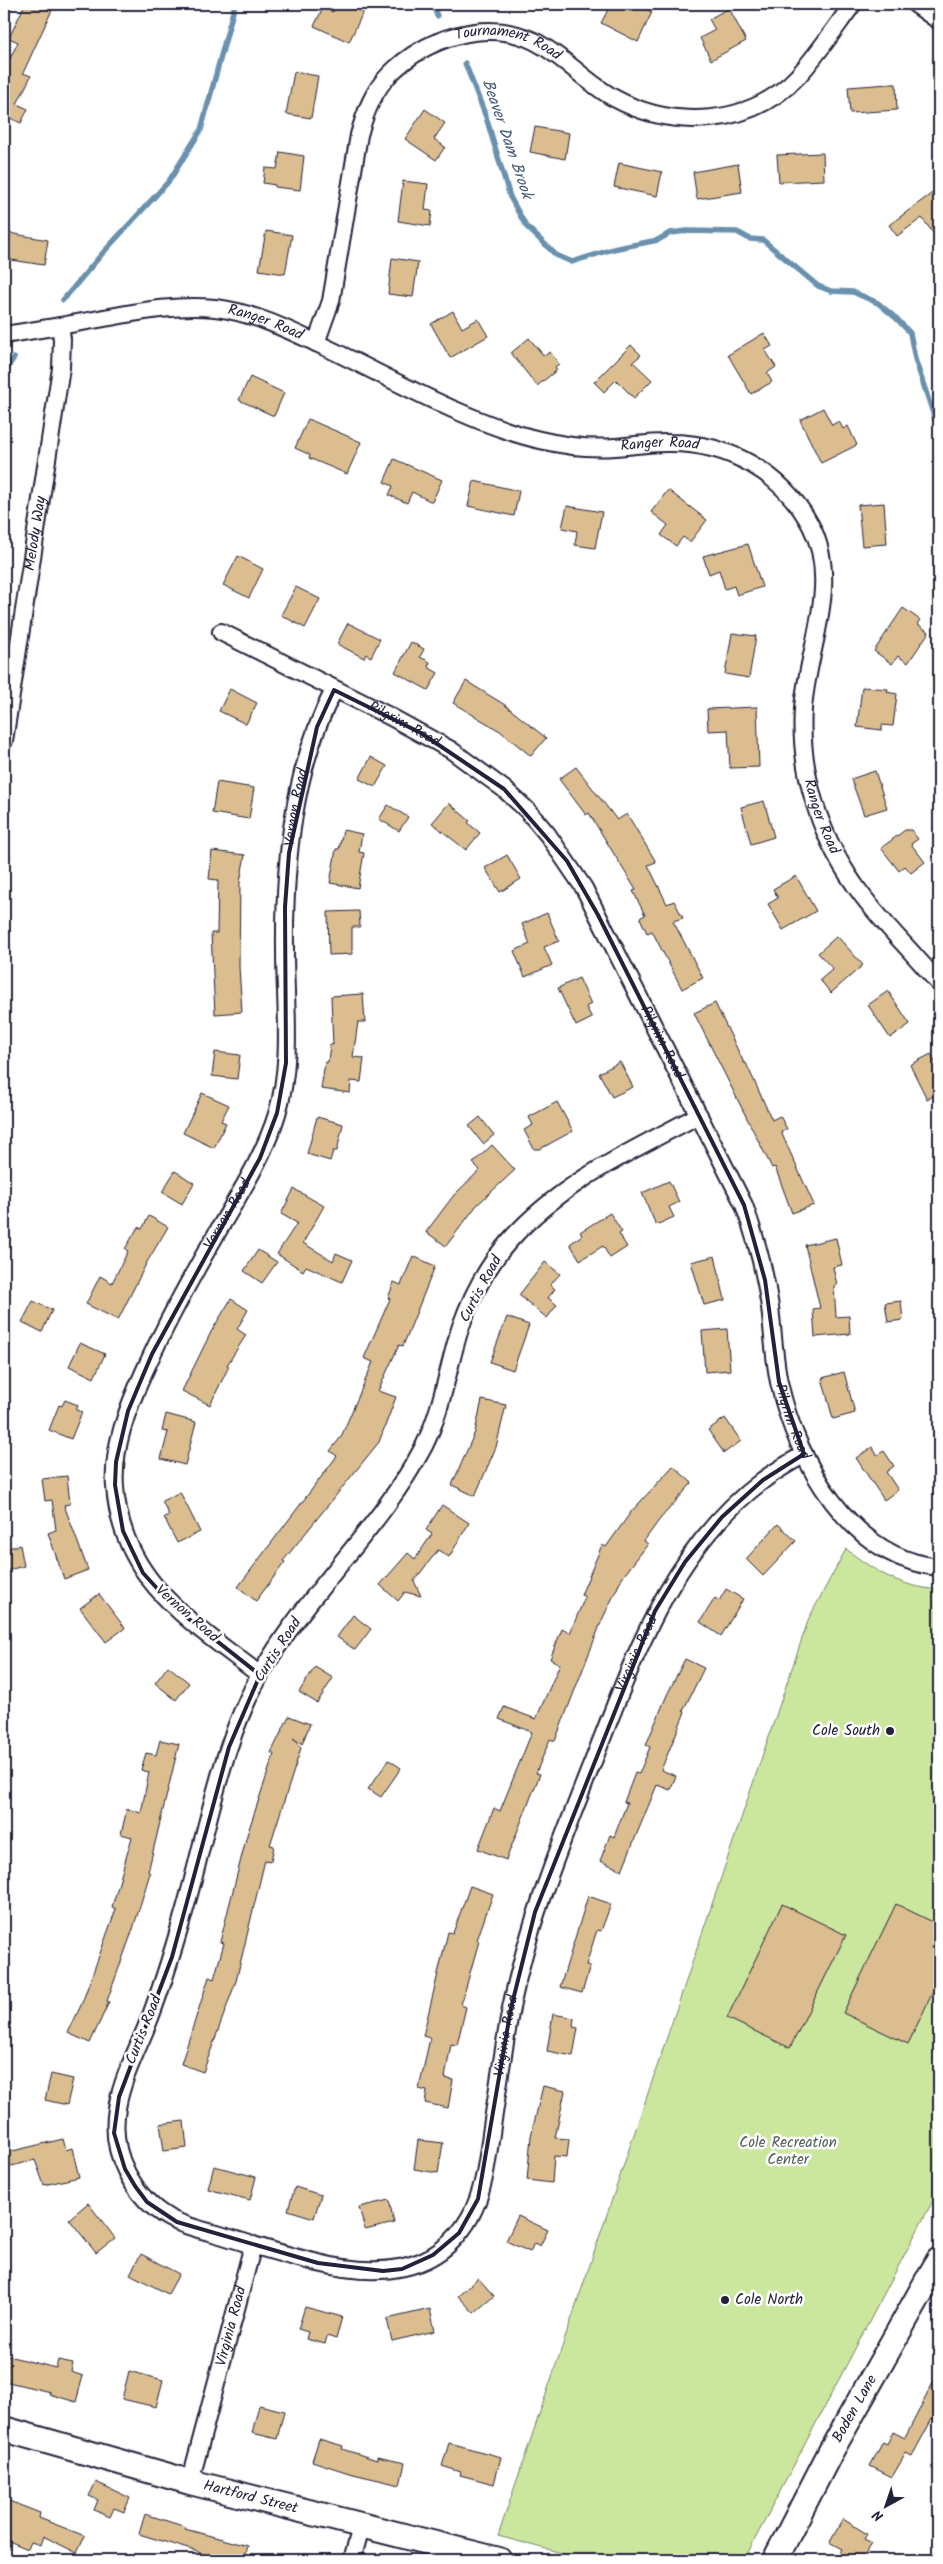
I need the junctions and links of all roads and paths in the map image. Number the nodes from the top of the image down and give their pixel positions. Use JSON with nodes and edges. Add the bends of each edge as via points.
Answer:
{"nodes":[{"id":1,"x":853,"y":4,"type":"edge"},
{"id":2,"x":915,"y":4,"type":"edge"},
{"id":3,"x":939,"y":21,"type":"edge"},
{"id":4,"x":60,"y":326,"type":"junction"},
{"id":5,"x":4,"y":335,"type":"edge"},
{"id":6,"x":316,"y":343,"type":"junction"},
{"id":7,"x":221,"y":632,"type":"dead end"},
{"id":8,"x":334,"y":690,"type":"junction"},
{"id":9,"x":4,"y":740,"type":"edge"},
{"id":10,"x":939,"y":983,"type":"edge"},
{"id":11,"x":699,"y":1115,"type":"junction"},
{"id":12,"x":804,"y":1454,"type":"junction"},
{"id":13,"x":939,"y":1567,"type":"edge"},
{"id":14,"x":260,"y":1675,"type":"junction"},
{"id":15,"x":253,"y":2245,"type":"junction"},
{"id":16,"x":939,"y":2260,"type":"edge"},
{"id":17,"x":4,"y":2429,"type":"edge"},
{"id":18,"x":190,"y":2482,"type":"junction"},
{"id":19,"x":361,"y":2527,"type":"junction"},
{"id":20,"x":352,"y":2560,"type":"edge"},
{"id":21,"x":499,"y":2560,"type":"edge"},
{"id":22,"x":775,"y":2560,"type":"edge"}],
"edges":[{"from":1,"to":6,"type":"street","name":"Tournament Road","via":[[798,76],[779,92],[741,112],[720,118],[674,118],[652,115],[631,107],[611,96],[552,51],[512,33],[467,33],[445,39],[406,60],[388,76],[364,114],[331,300]]},
{"from":2,"to":3,"type":"street"},
{"from":4,"to":5,"type":"street","name":"Ranger Road"},
{"from":4,"to":6,"type":"street","name":"Ranger Road","via":[[168,307],[219,308],[266,321]]},
{"from":4,"to":9,"type":"street","name":"Melody Way","via":[[62,368]]},
{"from":6,"to":10,"type":"street","name":"Ranger Road","via":[[466,414],[539,440],[589,448],[668,442],[693,444],[738,456],[780,485],[803,513],[821,553],[820,620],[803,709],[806,765],[814,802],[830,842],[854,885]]},
{"from":7,"to":8,"type":"street","name":"Pilgrim Road"},
{"from":8,"to":11,"type":"street","name":"Pilgrim Road","via":[[451,750],[504,789],[542,829],[584,888]]},
{"from":8,"to":14,"type":"street","name":"Vernon Road","via":[[308,756],[290,845],[285,914],[286,1063],[277,1113],[260,1158],[152,1354],[128,1411],[116,1462],[115,1485],[123,1531],[143,1573],[175,1608]]},
{"from":11,"to":12,"type":"street","name":"Pilgrim Road","via":[[753,1230],[770,1305],[779,1382]]},
{"from":11,"to":14,"type":"street","name":"Curtis Road","via":[[591,1172],[546,1205],[507,1243],[468,1308],[436,1415],[418,1456],[390,1499],[288,1631]]},
{"from":12,"to":13,"type":"street","name":"Pilgrim Road","via":[[834,1501],[866,1537],[904,1561]]},
{"from":12,"to":15,"type":"street","name":"Virginia Road","via":[[763,1480],[703,1538],[669,1586],[641,1640],[546,1879],[525,1944],[505,2041],[484,2180],[470,2217],[459,2233],[434,2255],[402,2269],[383,2271],[342,2268]]},
{"from":14,"to":15,"type":"street","name":"Curtis Road","via":[[229,1746],[172,1957],[118,2097],[114,2133],[125,2169],[147,2202],[177,2222]]},
{"from":15,"to":18,"type":"street","name":"Virginia Road"},
{"from":16,"to":22,"type":"street","name":"Boden Lane","via":[[830,2453]]},
{"from":17,"to":18,"type":"street","name":"Hartford Street"},
{"from":18,"to":19,"type":"street","name":"Hartford Street"},
{"from":19,"to":20,"type":"street"},
{"from":19,"to":21,"type":"street","name":"Hartford Street"}]}
